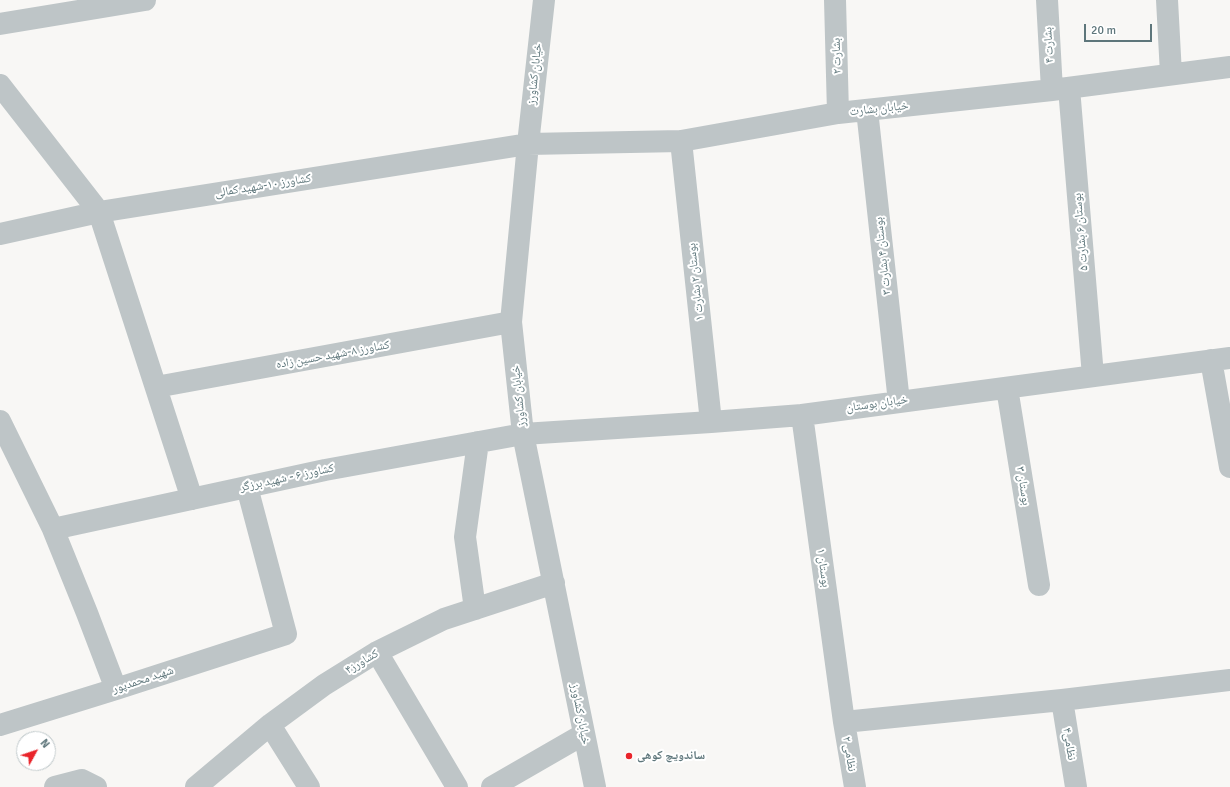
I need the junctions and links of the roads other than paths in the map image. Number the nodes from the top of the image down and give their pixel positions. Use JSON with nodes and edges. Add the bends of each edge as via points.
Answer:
{"nodes":[{"id":1,"x":145,"y":0,"type":"edge"},
{"id":2,"x":544,"y":0,"type":"edge"},
{"id":3,"x":835,"y":0,"type":"edge"},
{"id":4,"x":1047,"y":0,"type":"edge"},
{"id":5,"x":1167,"y":0,"type":"edge"},
{"id":6,"x":0,"y":24,"type":"edge"},
{"id":7,"x":1230,"y":66,"type":"edge"},
{"id":8,"x":1171,"y":74,"type":"junction"},
{"id":9,"x":0,"y":85,"type":"edge"},
{"id":10,"x":1060,"y":89,"type":"junction"},
{"id":11,"x":868,"y":110,"type":"junction"},
{"id":12,"x":838,"y":113,"type":"junction"},
{"id":13,"x":681,"y":141,"type":"junction"},
{"id":14,"x":528,"y":144,"type":"junction"},
{"id":15,"x":99,"y":212,"type":"junction"},
{"id":16,"x":0,"y":234,"type":"edge"},
{"id":17,"x":511,"y":322,"type":"junction"},
{"id":18,"x":1220,"y":359,"type":"edge"},
{"id":19,"x":1093,"y":376,"type":"junction"},
{"id":20,"x":156,"y":387,"type":"junction"},
{"id":21,"x":1007,"y":388,"type":"junction"},
{"id":22,"x":899,"y":402,"type":"junction"},
{"id":23,"x":802,"y":415,"type":"junction"},
{"id":24,"x":0,"y":421,"type":"edge"},
{"id":25,"x":711,"y":422,"type":"junction"},
{"id":26,"x":523,"y":434,"type":"junction"},
{"id":27,"x":478,"y":442,"type":"junction"},
{"id":28,"x":1230,"y":467,"type":"edge"},
{"id":29,"x":248,"y":487,"type":"junction"},
{"id":30,"x":192,"y":499,"type":"junction"},
{"id":31,"x":53,"y":529,"type":"junction"},
{"id":32,"x":554,"y":583,"type":"junction"},
{"id":33,"x":1040,"y":585,"type":"dead end"},
{"id":34,"x":475,"y":609,"type":"junction"},
{"id":35,"x":377,"y":652,"type":"junction"},
{"id":36,"x":1230,"y":680,"type":"edge"},
{"id":37,"x":116,"y":689,"type":"junction"},
{"id":38,"x":1062,"y":700,"type":"junction"},
{"id":39,"x":844,"y":722,"type":"junction"},
{"id":40,"x":0,"y":725,"type":"edge"},
{"id":41,"x":270,"y":726,"type":"junction"},
{"id":42,"x":584,"y":734,"type":"junction"},
{"id":43,"x":55,"y":787,"type":"edge"},
{"id":44,"x":96,"y":787,"type":"edge"},
{"id":45,"x":196,"y":787,"type":"edge"},
{"id":46,"x":309,"y":787,"type":"edge"},
{"id":47,"x":457,"y":787,"type":"edge"},
{"id":48,"x":492,"y":787,"type":"edge"},
{"id":49,"x":595,"y":787,"type":"edge"},
{"id":50,"x":855,"y":787,"type":"edge"},
{"id":51,"x":1076,"y":787,"type":"edge"}],
"edges":[{"from":1,"to":6,"type":"street"},
{"from":2,"to":14,"type":"street","name":"خیابان کشاورز"},
{"from":3,"to":12,"type":"street","name":"بشارت ۲"},
{"from":4,"to":10,"type":"street","name":"بشارت ۴"},
{"from":5,"to":8,"type":"street"},
{"from":7,"to":8,"type":"street","name":"خیابان بشارت"},
{"from":8,"to":10,"type":"street","name":"خیابان بشارت"},
{"from":9,"to":15,"type":"street"},
{"from":10,"to":11,"type":"street","name":"خیابان بشارت"},
{"from":10,"to":19,"type":"street","name":"بوستان ۶ بشارت ۵"},
{"from":11,"to":12,"type":"street","name":"خیابان بشارت"},
{"from":11,"to":22,"type":"street","name":"بوستان ۴ بشارت ۳"},
{"from":12,"to":13,"type":"street","name":"خیابان بشارت"},
{"from":13,"to":14,"type":"street","name":"خیابان بشارت"},
{"from":13,"to":25,"type":"street","name":"بوستان ۲ بشارت ۱"},
{"from":14,"to":15,"type":"street","name":"کشاورز ۱۰-شهید کمالی"},
{"from":14,"to":17,"type":"street","name":"خیابان کشاورز"},
{"from":15,"to":16,"type":"street","name":"کشاورز ۱۰-شهید کمالی"},
{"from":15,"to":20,"type":"street"},
{"from":17,"to":20,"type":"street","name":"کشاورز ۸-شهید حسین زاده"},
{"from":17,"to":26,"type":"street","name":"خیابان کشاورز"},
{"from":18,"to":19,"type":"street","name":"خیابان بوستان"},
{"from":18,"to":28,"type":"street"},
{"from":19,"to":21,"type":"street","name":"خیابان بوستان"},
{"from":20,"to":30,"type":"street"},
{"from":21,"to":22,"type":"street","name":"خیابان بوستان"},
{"from":21,"to":33,"type":"street","name":"بوستان ۳"},
{"from":22,"to":23,"type":"street","name":"خیابان بوستان"},
{"from":23,"to":25,"type":"street","name":"خیابان بوستان"},
{"from":23,"to":39,"type":"street","name":"بوستان ۱"},
{"from":24,"to":31,"type":"street"},
{"from":25,"to":26,"type":"street","name":"خیابان بوستان"},
{"from":26,"to":27,"type":"street","name":"کشاورز ۶ - شهید برزگر"},
{"from":26,"to":32,"type":"street","name":"خیابان کشاورز"},
{"from":27,"to":29,"type":"street","name":"کشاورز ۶ - شهید برزگر"},
{"from":27,"to":34,"type":"street","via":[[465,537]]},
{"from":29,"to":30,"type":"street","name":"کشاورز ۶ - شهید برزگر"},
{"from":29,"to":37,"type":"street","name":"شهید محمدپور","via":[[286,634]]},
{"from":30,"to":31,"type":"street","name":"کشاورز ۶ - شهید برزگر"},
{"from":31,"to":37,"type":"street"},
{"from":32,"to":34,"type":"street","name":"کشاورز۴"},
{"from":32,"to":42,"type":"street","name":"خیابان کشاورز"},
{"from":34,"to":35,"type":"street","name":"کشاورز۴","via":[[444,619]]},
{"from":35,"to":41,"type":"street","name":"کشاورز۴","via":[[324,685]]},
{"from":35,"to":47,"type":"street"},
{"from":36,"to":38,"type":"street"},
{"from":37,"to":40,"type":"street","name":"شهید محمدپور"},
{"from":38,"to":39,"type":"street"},
{"from":38,"to":51,"type":"street","name":"نظامی۴"},
{"from":39,"to":50,"type":"street","name":"نظامی ۲"},
{"from":41,"to":45,"type":"street","name":"کشاورز۴"},
{"from":41,"to":46,"type":"street"},
{"from":42,"to":48,"type":"street"},
{"from":42,"to":49,"type":"street","name":"خیابان کشاورز"},
{"from":43,"to":44,"type":"street","via":[[82,780]]}]}
